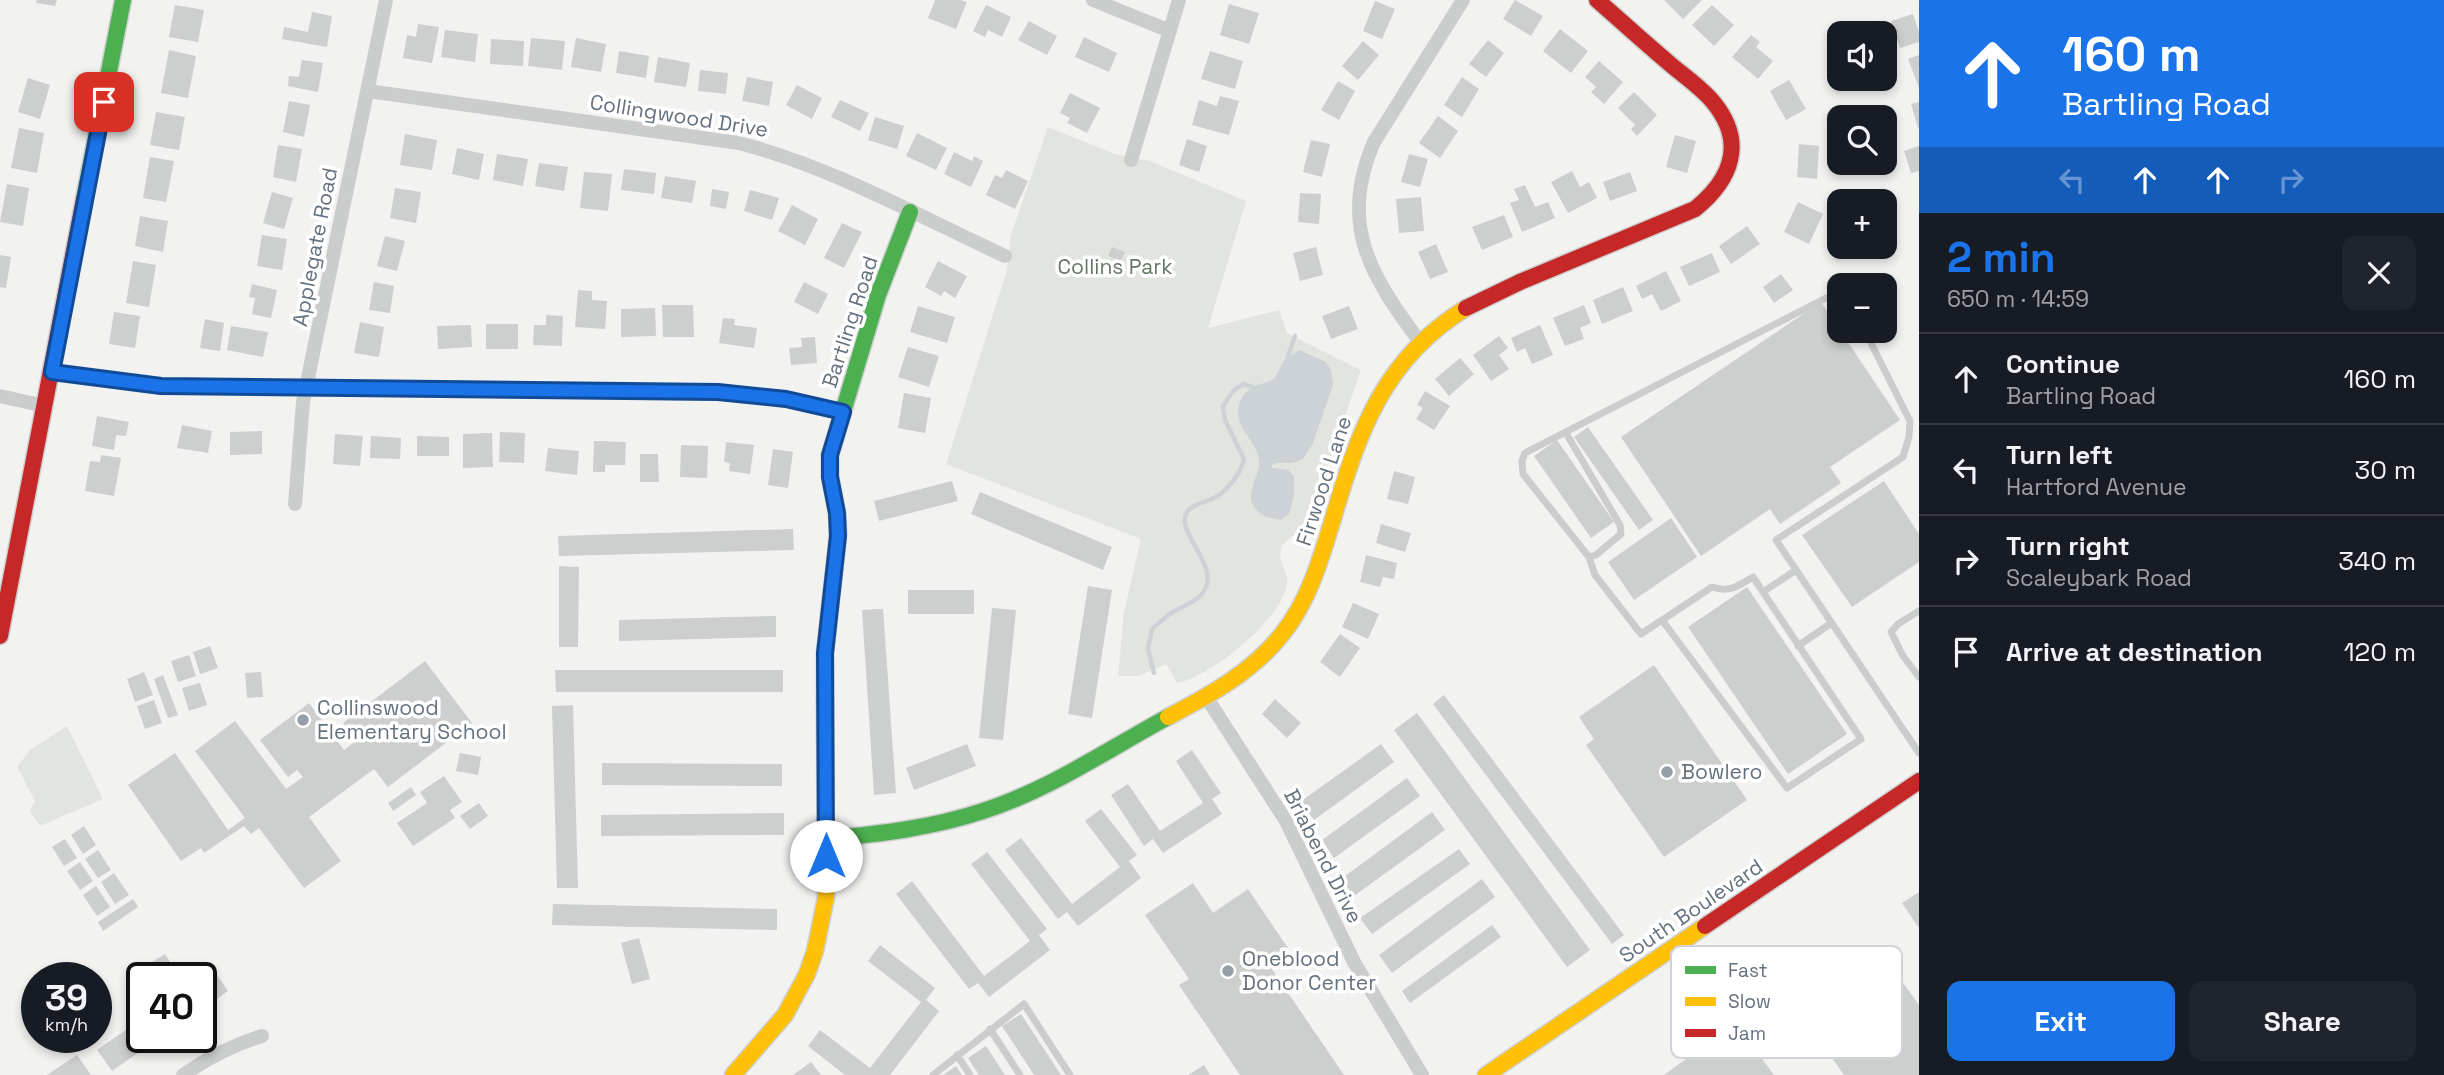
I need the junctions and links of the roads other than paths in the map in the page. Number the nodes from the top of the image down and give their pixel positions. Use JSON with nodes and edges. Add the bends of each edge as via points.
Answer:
{"nodes":[{"id":1,"x":123,"y":0,"type":"edge"},
{"id":2,"x":386,"y":0,"type":"edge"},
{"id":3,"x":1093,"y":0,"type":"edge"},
{"id":4,"x":1179,"y":0,"type":"edge"},
{"id":5,"x":1463,"y":0,"type":"edge"},
{"id":6,"x":1597,"y":0,"type":"edge"},
{"id":7,"x":1170,"y":31,"type":"junction"},
{"id":8,"x":368,"y":91,"type":"junction"},
{"id":9,"x":1131,"y":160,"type":"dead end"},
{"id":10,"x":910,"y":212,"type":"junction"},
{"id":11,"x":1005,"y":256,"type":"dead end"},
{"id":12,"x":1827,"y":298,"type":"edge"},
{"id":13,"x":1420,"y":342,"type":"junction"},
{"id":14,"x":1871,"y":343,"type":"edge"},
{"id":15,"x":52,"y":372,"type":"junction"},
{"id":16,"x":306,"y":388,"type":"junction"},
{"id":17,"x":0,"y":396,"type":"edge"},
{"id":18,"x":45,"y":406,"type":"junction"},
{"id":19,"x":843,"y":412,"type":"junction"},
{"id":20,"x":1566,"y":433,"type":"junction"},
{"id":21,"x":295,"y":504,"type":"dead end"},
{"id":22,"x":1589,"y":557,"type":"junction"},
{"id":23,"x":1796,"y":570,"type":"junction"},
{"id":24,"x":1763,"y":592,"type":"junction"},
{"id":25,"x":1919,"y":611,"type":"edge"},
{"id":26,"x":1662,"y":620,"type":"junction"},
{"id":27,"x":1830,"y":624,"type":"junction"},
{"id":28,"x":0,"y":636,"type":"edge"},
{"id":29,"x":1798,"y":646,"type":"junction"},
{"id":30,"x":1919,"y":677,"type":"edge"},
{"id":31,"x":1205,"y":695,"type":"junction"},
{"id":32,"x":1919,"y":754,"type":"edge"},
{"id":33,"x":1919,"y":781,"type":"edge"},
{"id":34,"x":826,"y":839,"type":"junction"},
{"id":35,"x":1676,"y":946,"type":"edge"},
{"id":36,"x":1671,"y":949,"type":"edge"},
{"id":37,"x":990,"y":1029,"type":"junction"},
{"id":38,"x":262,"y":1036,"type":"dead end"},
{"id":39,"x":957,"y":1055,"type":"junction"},
{"id":40,"x":183,"y":1075,"type":"edge"},
{"id":41,"x":733,"y":1075,"type":"edge"},
{"id":42,"x":933,"y":1075,"type":"edge"},
{"id":43,"x":970,"y":1075,"type":"edge"},
{"id":44,"x":1020,"y":1075,"type":"edge"},
{"id":45,"x":1070,"y":1075,"type":"edge"},
{"id":46,"x":1422,"y":1075,"type":"edge"},
{"id":47,"x":1486,"y":1075,"type":"edge"}],
"edges":[{"from":1,"to":15,"type":"street"},
{"from":2,"to":8,"type":"street","name":"Applegate Road"},
{"from":3,"to":7,"type":"street"},
{"from":4,"to":7,"type":"street"},
{"from":5,"to":13,"type":"street","via":[[1380,130],[1360,193],[1362,237],[1369,262],[1380,287]]},
{"from":6,"to":13,"type":"street","name":"Firwood Lane","via":[[1723,115],[1732,145],[1728,172],[1709,199],[1695,208],[1488,296]]},
{"from":7,"to":9,"type":"street"},
{"from":8,"to":10,"type":"street","name":"Collingwood Drive","via":[[739,143],[814,167]]},
{"from":8,"to":16,"type":"street","name":"Applegate Road"},
{"from":10,"to":11,"type":"street","name":"Collingwood Drive"},
{"from":10,"to":19,"type":"street","name":"Bartling Road","via":[[878,295]]},
{"from":12,"to":20,"type":"lane"},
{"from":13,"to":31,"type":"street","name":"Firwood Lane","via":[[1392,374],[1365,418],[1315,575],[1297,614],[1260,658]]},
{"from":14,"to":23,"type":"lane","via":[[1910,421],[1903,457],[1776,540]]},
{"from":15,"to":16,"type":"street","via":[[161,386]]},
{"from":15,"to":18,"type":"street"},
{"from":16,"to":19,"type":"street","via":[[718,392],[786,399]]},
{"from":16,"to":21,"type":"street","name":"Applegate Road"},
{"from":17,"to":18,"type":"street"},
{"from":18,"to":28,"type":"street"},
{"from":19,"to":34,"type":"street","name":"Bartling Road","via":[[830,455],[838,536],[825,653]]},
{"from":20,"to":22,"type":"lane","via":[[1620,526],[1621,534]]},
{"from":20,"to":22,"type":"lane","via":[[1525,453],[1524,474]]},
{"from":22,"to":26,"type":"lane","via":[[1595,575],[1641,634]]},
{"from":23,"to":24,"type":"lane"},
{"from":23,"to":27,"type":"lane"},
{"from":24,"to":26,"type":"lane","via":[[1752,577],[1734,589],[1712,587]]},
{"from":24,"to":29,"type":"lane"},
{"from":25,"to":30,"type":"lane","via":[[1891,632]]},
{"from":26,"to":29,"type":"lane","via":[[1787,788],[1861,739]]},
{"from":27,"to":29,"type":"lane"},
{"from":27,"to":32,"type":"lane"},
{"from":31,"to":34,"type":"street","name":"Firwood Lane","via":[[1049,784],[984,811],[893,833]]},
{"from":31,"to":46,"type":"street","name":"Briabend Drive","via":[[1286,821],[1354,962]]},
{"from":33,"to":35,"type":"street","name":"South Boulevard"},
{"from":34,"to":41,"type":"street","name":"Bartling Road","via":[[827,897],[804,986]]},
{"from":36,"to":47,"type":"street","name":"South Boulevard"},
{"from":37,"to":39,"type":"lane"},
{"from":37,"to":44,"type":"lane"},
{"from":37,"to":45,"type":"lane","via":[[1024,1004]]},
{"from":38,"to":40,"type":"street","via":[[232,1046]]},
{"from":39,"to":42,"type":"lane"},
{"from":39,"to":43,"type":"lane"}]}
